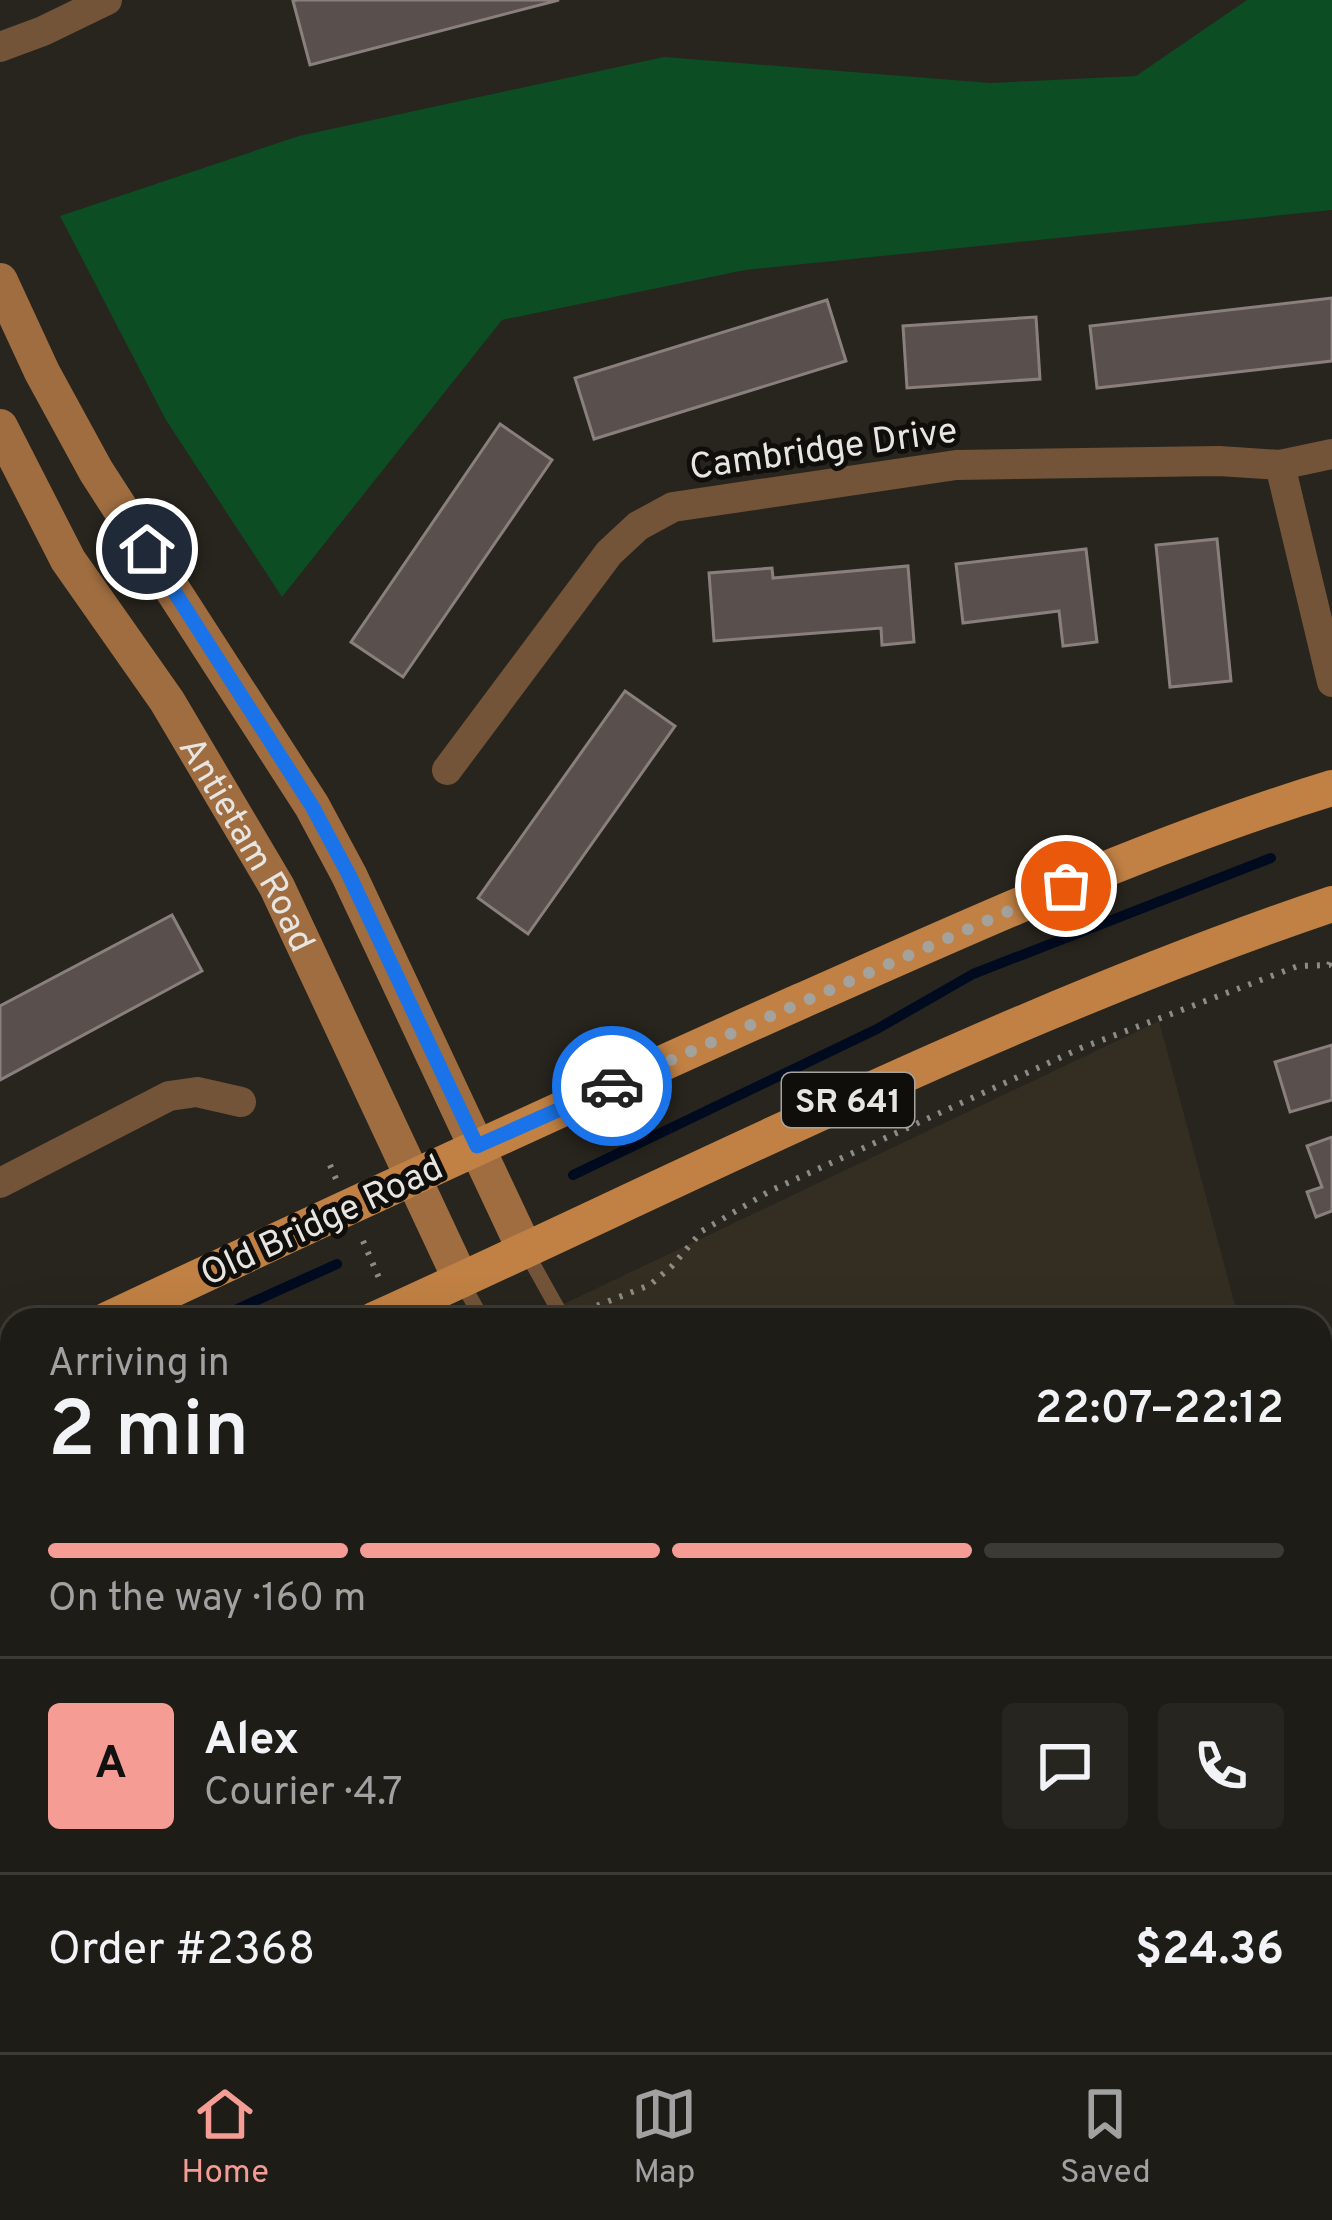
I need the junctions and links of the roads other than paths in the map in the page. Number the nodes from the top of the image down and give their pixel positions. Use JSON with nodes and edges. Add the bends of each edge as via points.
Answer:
{"nodes":[{"id":1,"x":107,"y":0,"type":"edge"},
{"id":2,"x":0,"y":46,"type":"edge"},
{"id":3,"x":0,"y":281,"type":"edge"},
{"id":4,"x":0,"y":427,"type":"edge"},
{"id":5,"x":1332,"y":454,"type":"edge"},
{"id":6,"x":1280,"y":465,"type":"junction"},
{"id":7,"x":1332,"y":682,"type":"edge"},
{"id":8,"x":447,"y":770,"type":"dead end"},
{"id":9,"x":1332,"y":788,"type":"edge"},
{"id":10,"x":1332,"y":904,"type":"edge"},
{"id":11,"x":241,"y":1102,"type":"dead end"},
{"id":12,"x":477,"y":1146,"type":"junction"},
{"id":13,"x":412,"y":1176,"type":"junction"},
{"id":14,"x":0,"y":1184,"type":"edge"},
{"id":15,"x":525,"y":1250,"type":"junction"},
{"id":16,"x":461,"y":1280,"type":"junction"},
{"id":17,"x":132,"y":1308,"type":"edge"},
{"id":18,"x":400,"y":1308,"type":"edge"},
{"id":19,"x":476,"y":1308,"type":"edge"},
{"id":20,"x":557,"y":1308,"type":"edge"}],
"edges":[{"from":1,"to":2,"type":"street"},
{"from":3,"to":12,"type":"street","name":"Antietam Road","via":[[97,471],[321,823]]},
{"from":4,"to":13,"type":"street","name":"Antietam Road","via":[[68,560],[166,701],[277,887]]},
{"from":5,"to":6,"type":"street","name":"Cambridge Drive"},
{"from":6,"to":7,"type":"street"},
{"from":6,"to":8,"type":"street","name":"Cambridge Drive","via":[[956,465],[674,507],[609,553]]},
{"from":9,"to":12,"type":"main road","name":"Old Bridge Road","via":[[1144,852]]},
{"from":10,"to":15,"type":"main road","number":"SR 641","via":[[1024,1021]]},
{"from":11,"to":14,"type":"street","via":[[197,1091],[169,1096]]},
{"from":12,"to":13,"type":"main road","name":"Old Bridge Road"},
{"from":12,"to":15,"type":"street","name":"Antietam Road"},
{"from":13,"to":16,"type":"street","name":"Antietam Road"},
{"from":13,"to":17,"type":"main road","name":"Old Bridge Road"},
{"from":15,"to":16,"type":"main road","number":"SR 641"},
{"from":15,"to":20,"type":"lane"},
{"from":16,"to":18,"type":"main road","number":"SR 641"},
{"from":16,"to":19,"type":"lane"}]}
